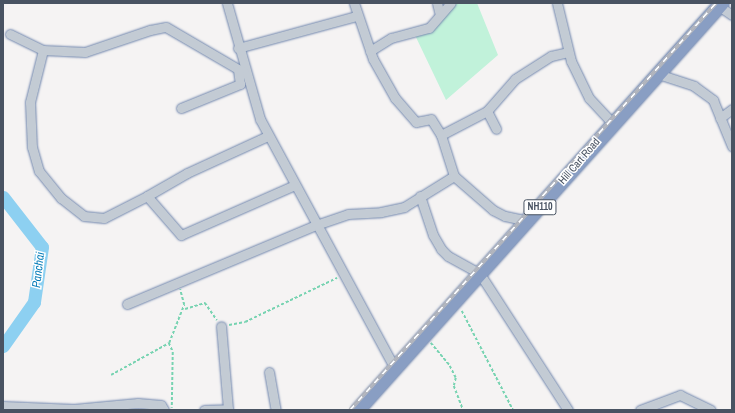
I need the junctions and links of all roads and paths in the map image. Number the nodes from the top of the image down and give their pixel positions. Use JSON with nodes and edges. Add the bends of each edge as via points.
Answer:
{"nodes":[{"id":1,"x":227,"y":3,"type":"edge"},
{"id":2,"x":354,"y":3,"type":"edge"},
{"id":3,"x":437,"y":3,"type":"edge"},
{"id":4,"x":451,"y":3,"type":"edge"},
{"id":5,"x":557,"y":3,"type":"edge"},
{"id":6,"x":720,"y":5,"type":"edge"},
{"id":7,"x":732,"y":15,"type":"edge"},
{"id":8,"x":357,"y":16,"type":"junction"},
{"id":9,"x":440,"y":16,"type":"junction"},
{"id":10,"x":10,"y":34,"type":"dead end"},
{"id":11,"x":238,"y":48,"type":"junction"},
{"id":12,"x":43,"y":50,"type":"junction"},
{"id":13,"x":370,"y":51,"type":"junction"},
{"id":14,"x":568,"y":52,"type":"junction"},
{"id":15,"x":241,"y":71,"type":"junction"},
{"id":16,"x":658,"y":74,"type":"junction"},
{"id":17,"x":180,"y":108,"type":"dead end"},
{"id":18,"x":732,"y":109,"type":"edge"},
{"id":19,"x":487,"y":111,"type":"junction"},
{"id":20,"x":720,"y":118,"type":"junction"},
{"id":21,"x":612,"y":123,"type":"junction"},
{"id":22,"x":496,"y":129,"type":"dead end"},
{"id":23,"x":441,"y":135,"type":"junction"},
{"id":24,"x":268,"y":136,"type":"junction"},
{"id":25,"x":732,"y":146,"type":"edge"},
{"id":26,"x":454,"y":176,"type":"junction"},
{"id":27,"x":295,"y":185,"type":"junction"},
{"id":28,"x":147,"y":196,"type":"junction"},
{"id":29,"x":420,"y":196,"type":"junction"},
{"id":30,"x":528,"y":221,"type":"junction"},
{"id":31,"x":316,"y":224,"type":"junction"},
{"id":32,"x":480,"y":274,"type":"junction"},
{"id":33,"x":343,"y":275,"type":"junction"},
{"id":34,"x":178,"y":282,"type":"junction"},
{"id":35,"x":457,"y":300,"type":"junction"},
{"id":36,"x":126,"y":304,"type":"dead end"},
{"id":37,"x":185,"y":309,"type":"dead end"},
{"id":38,"x":221,"y":326,"type":"junction"},
{"id":39,"x":425,"y":336,"type":"junction"},
{"id":40,"x":169,"y":343,"type":"junction"},
{"id":41,"x":395,"y":369,"type":"junction"},
{"id":42,"x":269,"y":372,"type":"dead end"},
{"id":43,"x":111,"y":376,"type":"dead end"},
{"id":44,"x":3,"y":406,"type":"edge"},
{"id":45,"x":164,"y":410,"type":"edge"},
{"id":46,"x":172,"y":410,"type":"edge"},
{"id":47,"x":204,"y":410,"type":"edge"},
{"id":48,"x":276,"y":410,"type":"edge"},
{"id":49,"x":358,"y":410,"type":"edge"},
{"id":50,"x":463,"y":410,"type":"edge"},
{"id":51,"x":513,"y":410,"type":"edge"},
{"id":52,"x":568,"y":410,"type":"edge"},
{"id":53,"x":640,"y":410,"type":"edge"},
{"id":54,"x":711,"y":410,"type":"edge"}],
"edges":[{"from":1,"to":11,"type":"street"},
{"from":2,"to":8,"type":"street"},
{"from":3,"to":9,"type":"street"},
{"from":4,"to":9,"type":"street"},
{"from":5,"to":14,"type":"street"},
{"from":6,"to":7,"type":"street"},
{"from":6,"to":16,"type":"highway","name":"Hill Cart Road","number":"NH110"},
{"from":8,"to":11,"type":"street"},
{"from":8,"to":13,"type":"street"},
{"from":9,"to":13,"type":"street","via":[[429,28],[391,38]]},
{"from":10,"to":12,"type":"street"},
{"from":11,"to":15,"type":"street"},
{"from":12,"to":15,"type":"street","via":[[85,52],[166,27]]},
{"from":12,"to":28,"type":"street","via":[[30,102],[32,147],[39,171],[61,198],[84,216],[104,218]]},
{"from":13,"to":23,"type":"street","via":[[395,98],[416,122],[431,119]]},
{"from":14,"to":19,"type":"street","via":[[551,56],[515,79]]},
{"from":14,"to":21,"type":"street","via":[[589,98]]},
{"from":15,"to":17,"type":"street","via":[[240,84]]},
{"from":15,"to":24,"type":"street"},
{"from":16,"to":20,"type":"street","via":[[694,86],[713,100]]},
{"from":16,"to":21,"type":"highway","name":"Hill Cart Road","number":"NH110"},
{"from":18,"to":20,"type":"street"},
{"from":19,"to":22,"type":"street"},
{"from":19,"to":23,"type":"street"},
{"from":20,"to":25,"type":"street"},
{"from":21,"to":30,"type":"highway","name":"Hill Cart Road","number":"NH110"},
{"from":23,"to":26,"type":"street"},
{"from":24,"to":27,"type":"street"},
{"from":24,"to":28,"type":"street","via":[[187,173]]},
{"from":26,"to":29,"type":"street"},
{"from":26,"to":30,"type":"street","via":[[493,210],[505,216]]},
{"from":27,"to":28,"type":"street","via":[[181,235]]},
{"from":27,"to":31,"type":"street"},
{"from":29,"to":31,"type":"street","via":[[394,209],[348,214]]},
{"from":29,"to":32,"type":"street","via":[[433,235],[441,249],[448,256]]},
{"from":30,"to":32,"type":"highway","name":"Hill Cart Road","number":"NH110"},
{"from":31,"to":33,"type":"street"},
{"from":31,"to":34,"type":"street"},
{"from":32,"to":35,"type":"highway","name":"Hill Cart Road","number":"NH110"},
{"from":32,"to":52,"type":"street"},
{"from":33,"to":38,"type":"path","via":[[246,322]]},
{"from":33,"to":41,"type":"street"},
{"from":34,"to":36,"type":"street"},
{"from":34,"to":40,"type":"path","via":[[184,305]]},
{"from":35,"to":39,"type":"highway","name":"Hill Cart Road","number":"NH110"},
{"from":35,"to":51,"type":"path"},
{"from":37,"to":38,"type":"path","via":[[205,303]]},
{"from":38,"to":47,"type":"street","via":[[228,408]]},
{"from":39,"to":41,"type":"highway","name":"Hill Cart Road","number":"NH110"},
{"from":39,"to":50,"type":"path","via":[[450,366],[456,378],[454,386]]},
{"from":40,"to":43,"type":"path"},
{"from":40,"to":46,"type":"path","via":[[173,352]]},
{"from":41,"to":49,"type":"highway","name":"Hill Cart Road","number":"NH110"},
{"from":42,"to":48,"type":"street"},
{"from":44,"to":45,"type":"street","via":[[74,409],[138,403],[161,405]]},
{"from":53,"to":54,"type":"street","via":[[680,395]]}]}
